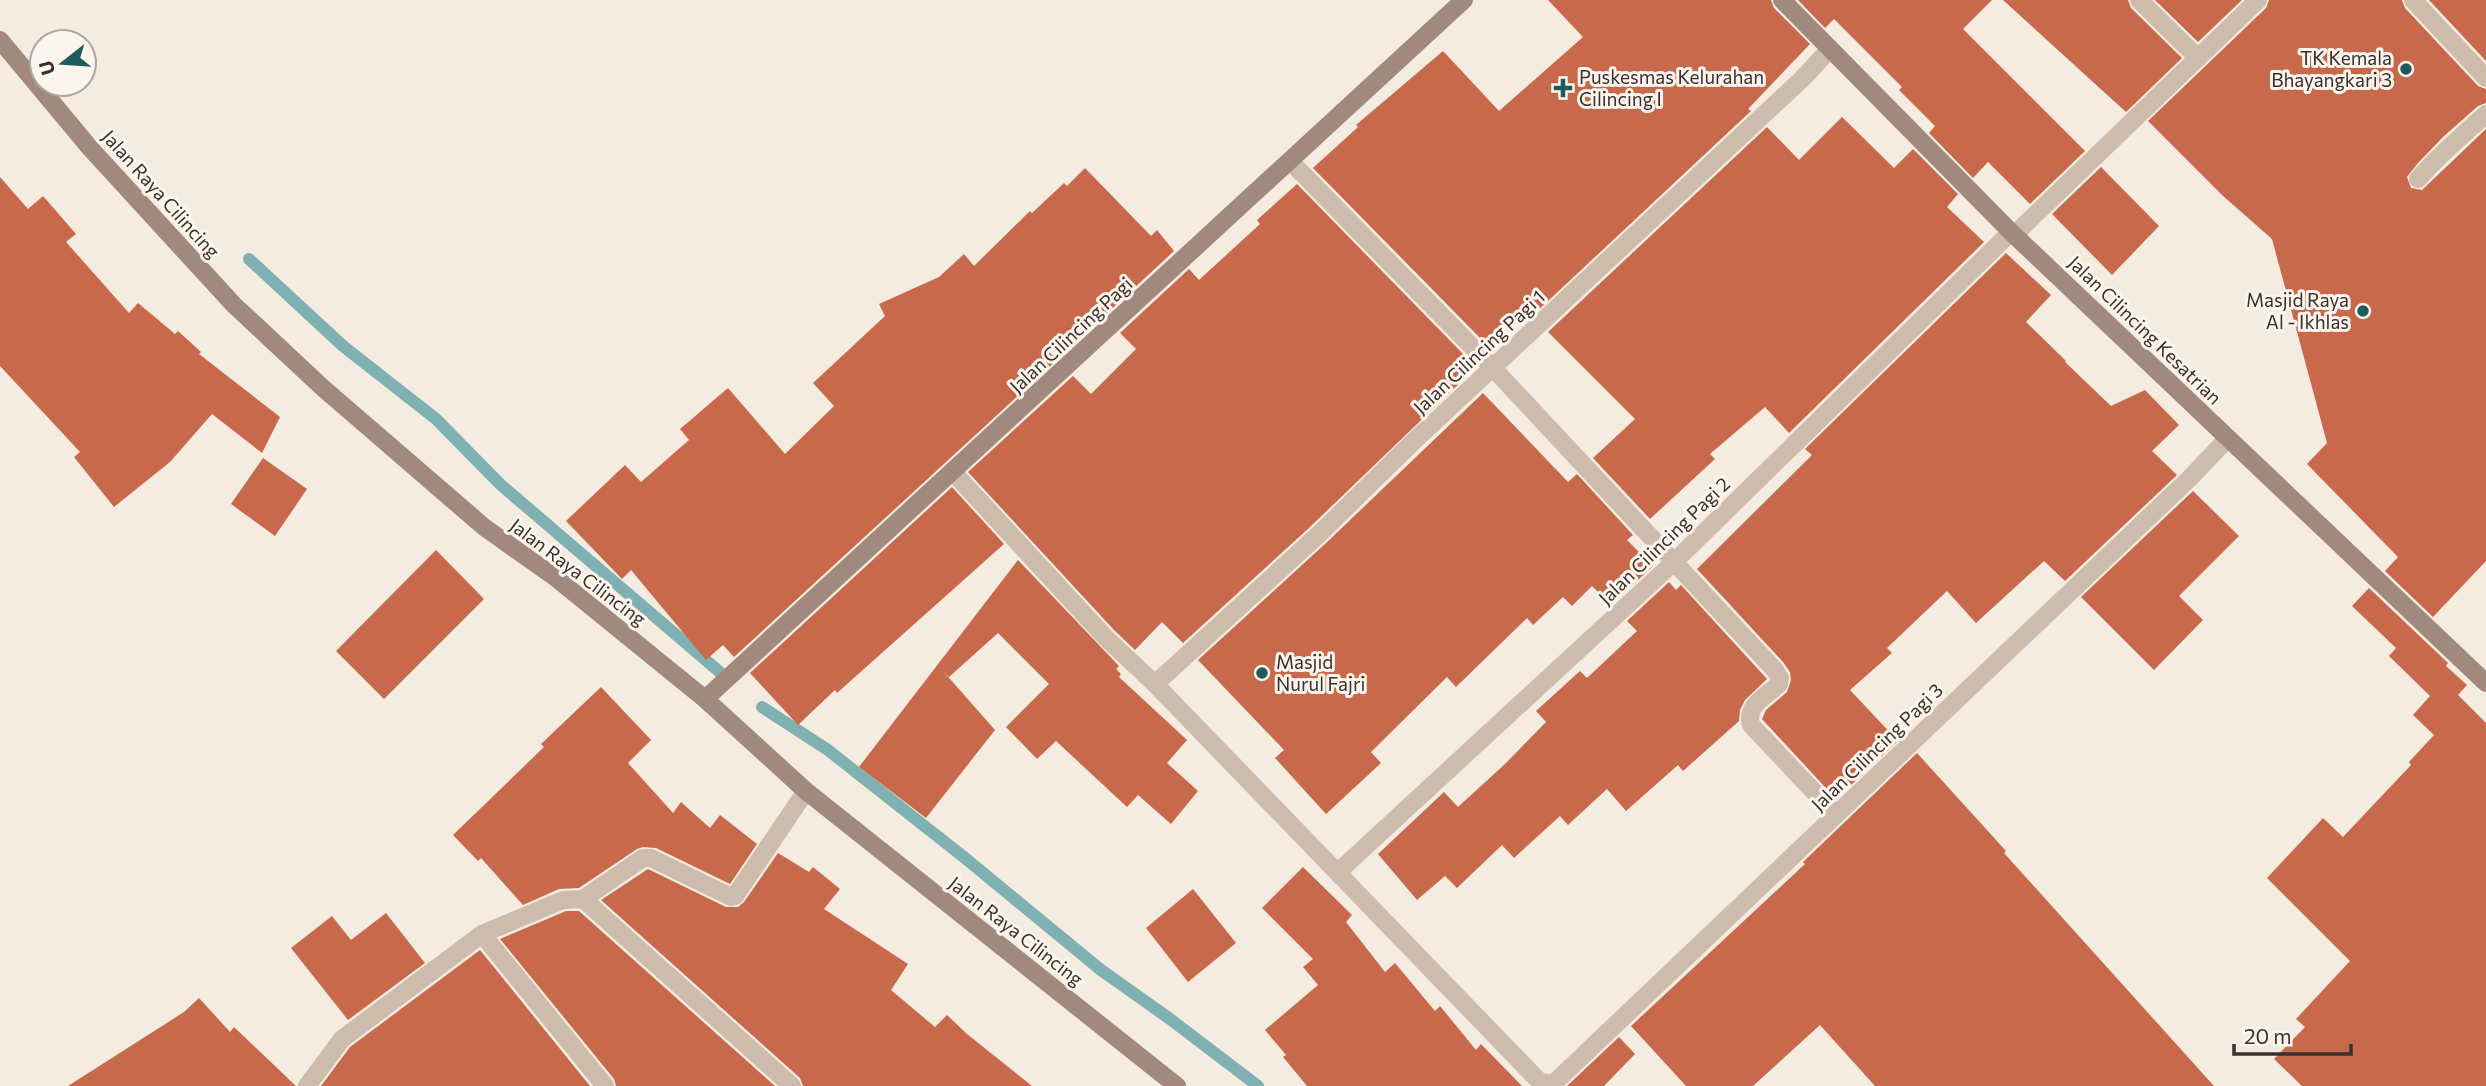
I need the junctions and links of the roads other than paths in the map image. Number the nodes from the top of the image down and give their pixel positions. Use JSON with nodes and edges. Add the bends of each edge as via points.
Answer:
{"nodes":[{"id":1,"x":1464,"y":0,"type":"edge"},
{"id":2,"x":1783,"y":0,"type":"edge"},
{"id":3,"x":2139,"y":0,"type":"edge"},
{"id":4,"x":2258,"y":0,"type":"edge"},
{"id":5,"x":2413,"y":0,"type":"edge"},
{"id":6,"x":0,"y":40,"type":"edge"},
{"id":7,"x":1830,"y":49,"type":"junction"},
{"id":8,"x":2198,"y":58,"type":"junction"},
{"id":9,"x":2485,"y":74,"type":"edge"},
{"id":10,"x":2486,"y":114,"type":"edge"},
{"id":11,"x":1290,"y":161,"type":"junction"},
{"id":12,"x":2418,"y":179,"type":"dead end"},
{"id":13,"x":2013,"y":233,"type":"junction"},
{"id":14,"x":1493,"y":368,"type":"junction"},
{"id":15,"x":2227,"y":439,"type":"junction"},
{"id":16,"x":953,"y":472,"type":"junction"},
{"id":17,"x":1674,"y":562,"type":"junction"},
{"id":18,"x":2486,"y":683,"type":"edge"},
{"id":19,"x":1155,"y":684,"type":"junction"},
{"id":20,"x":705,"y":699,"type":"junction"},
{"id":21,"x":806,"y":791,"type":"junction"},
{"id":22,"x":1836,"y":815,"type":"junction"},
{"id":23,"x":1338,"y":872,"type":"junction"},
{"id":24,"x":583,"y":899,"type":"junction"},
{"id":25,"x":482,"y":934,"type":"junction"},
{"id":26,"x":307,"y":1086,"type":"edge"},
{"id":27,"x":605,"y":1086,"type":"edge"},
{"id":28,"x":792,"y":1086,"type":"edge"},
{"id":29,"x":1177,"y":1086,"type":"edge"}],
"edges":[{"from":1,"to":11,"type":"street","name":"Jalan Cilincing Pagi"},
{"from":2,"to":7,"type":"street","name":"Jalan Cilincing Kesatrian"},
{"from":3,"to":8,"type":"street"},
{"from":4,"to":8,"type":"street","name":"Jalan Cilincing Pagi 2"},
{"from":5,"to":9,"type":"street"},
{"from":6,"to":20,"type":"street","name":"Jalan Raya Cilincing","via":[[90,148],[234,305],[484,527],[556,578]]},
{"from":7,"to":13,"type":"street","name":"Jalan Cilincing Kesatrian"},
{"from":7,"to":14,"type":"street","name":"Jalan Cilincing Pagi 1"},
{"from":8,"to":13,"type":"street","name":"Jalan Cilincing Pagi 2"},
{"from":10,"to":12,"type":"street"},
{"from":11,"to":14,"type":"street"},
{"from":11,"to":16,"type":"street","name":"Jalan Cilincing Pagi"},
{"from":13,"to":15,"type":"street","name":"Jalan Cilincing Kesatrian"},
{"from":13,"to":17,"type":"street","name":"Jalan Cilincing Pagi 2"},
{"from":14,"to":17,"type":"street"},
{"from":14,"to":19,"type":"street","name":"Jalan Cilincing Pagi 1"},
{"from":15,"to":18,"type":"street","name":"Jalan Cilincing Kesatrian"},
{"from":15,"to":22,"type":"street","name":"Jalan Cilincing Pagi 3"},
{"from":16,"to":19,"type":"street","via":[[1106,638]]},
{"from":16,"to":20,"type":"street","name":"Jalan Cilincing Pagi"},
{"from":17,"to":22,"type":"street","via":[[1775,670],[1779,684],[1750,709],[1751,725]]},
{"from":17,"to":23,"type":"street","name":"Jalan Cilincing Pagi 2"},
{"from":19,"to":23,"type":"street"},
{"from":20,"to":21,"type":"street","name":"Jalan Raya Cilincing"},
{"from":21,"to":24,"type":"street","via":[[735,896],[647,857]]},
{"from":21,"to":29,"type":"street","name":"Jalan Raya Cilincing"},
{"from":22,"to":23,"type":"street","name":"Jalan Cilincing Pagi 3","via":[[1553,1084],[1540,1082]]},
{"from":24,"to":25,"type":"street","via":[[563,900]]},
{"from":24,"to":28,"type":"street"},
{"from":25,"to":26,"type":"street","via":[[342,1039]]},
{"from":25,"to":27,"type":"street"}]}
